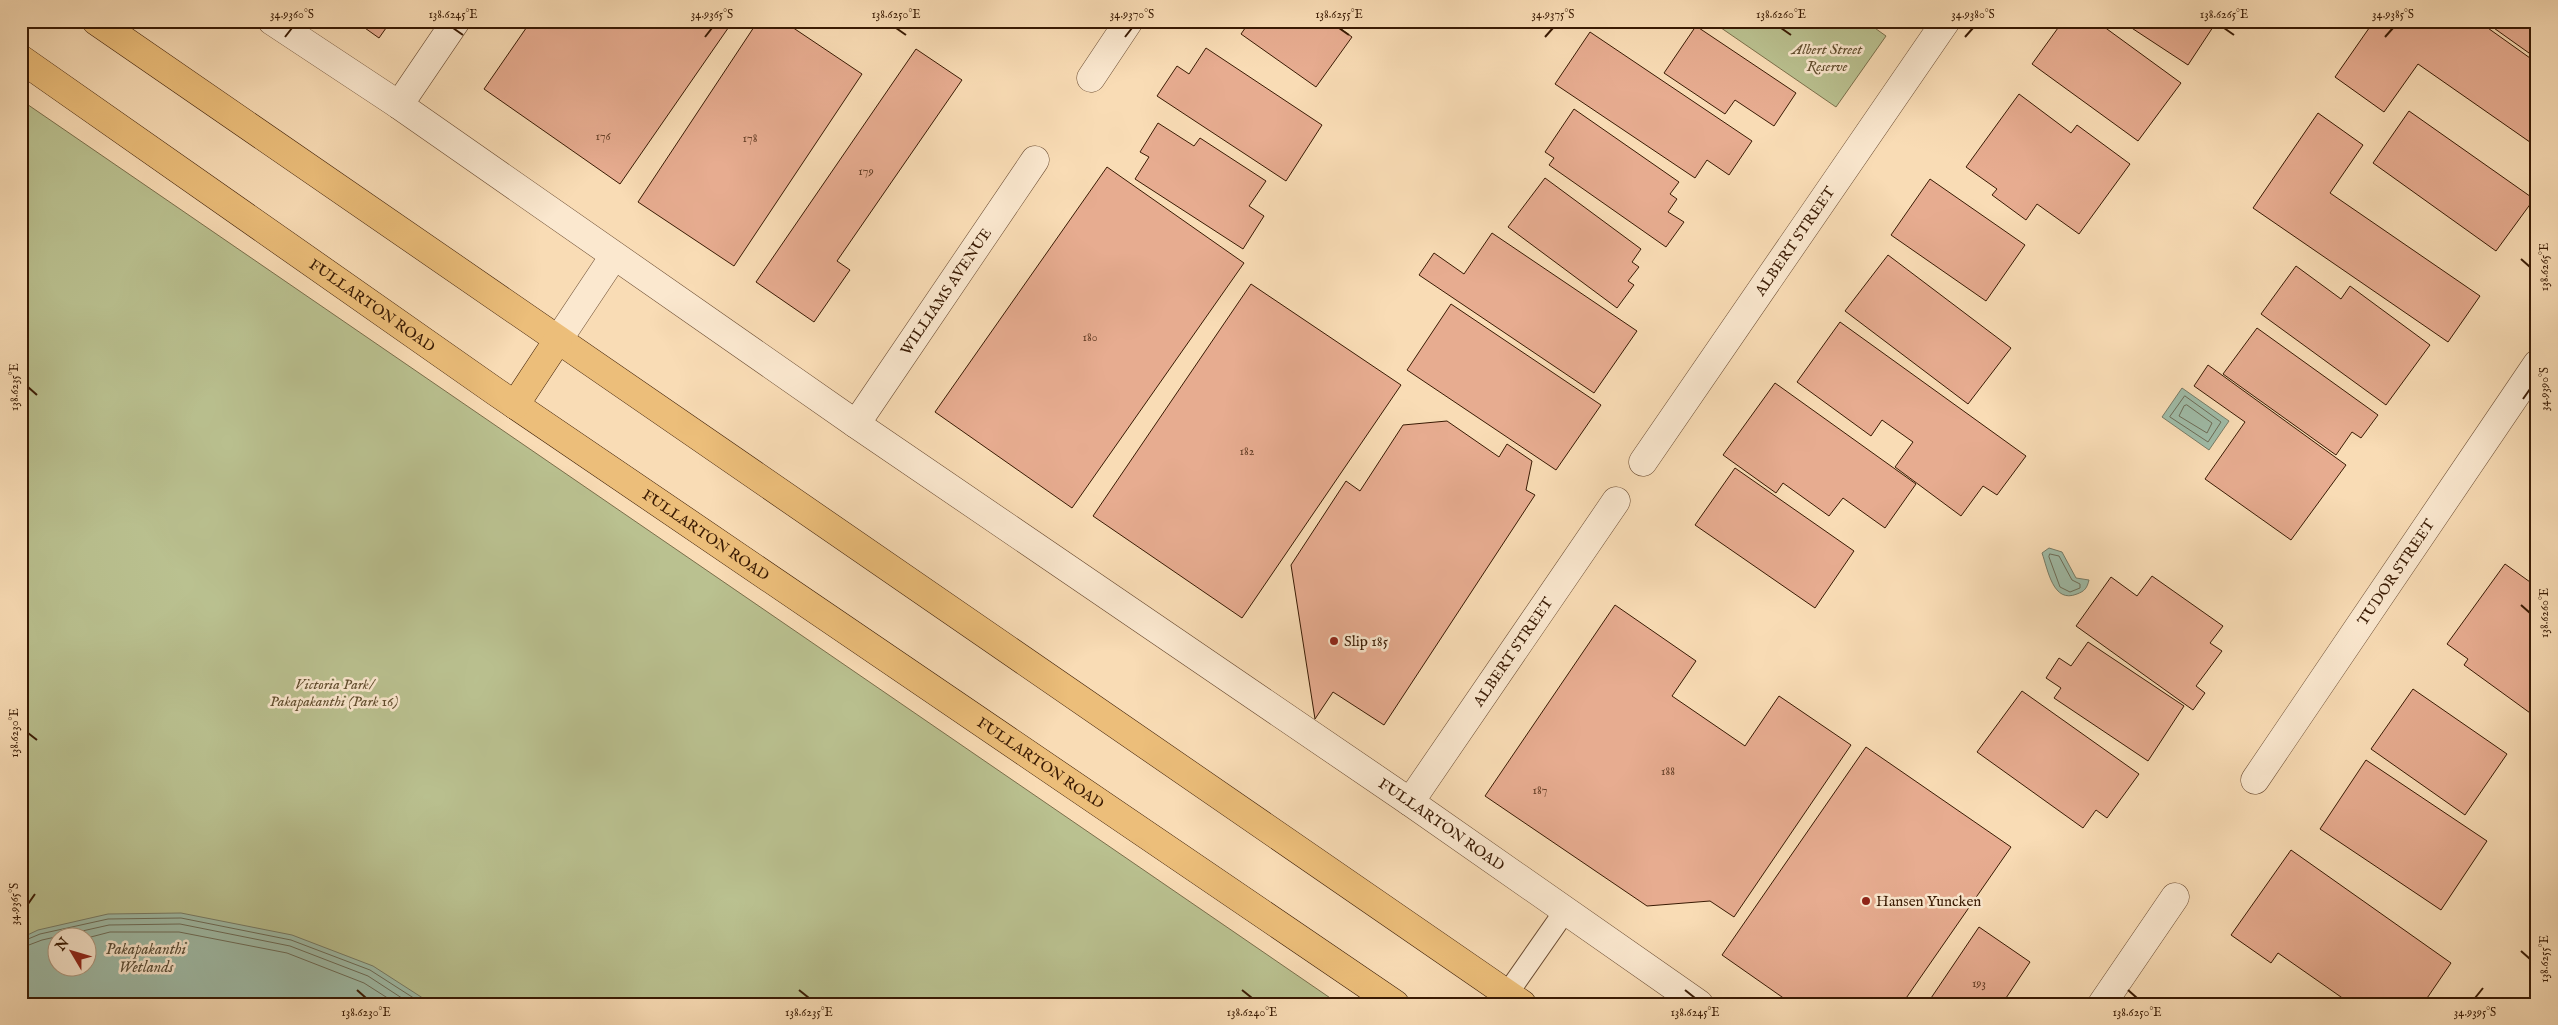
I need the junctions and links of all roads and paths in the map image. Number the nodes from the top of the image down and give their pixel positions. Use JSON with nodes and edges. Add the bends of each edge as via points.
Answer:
{"nodes":[{"id":1,"x":96,"y":21,"type":"edge"},
{"id":2,"x":272,"y":21,"type":"edge"},
{"id":3,"x":456,"y":21,"type":"edge"},
{"id":4,"x":1129,"y":21,"type":"edge"},
{"id":5,"x":1946,"y":21,"type":"edge"},
{"id":6,"x":21,"y":59,"type":"edge"},
{"id":7,"x":1091,"y":78,"type":"dead end"},
{"id":8,"x":399,"y":105,"type":"junction"},
{"id":9,"x":1035,"y":160,"type":"dead end"},
{"id":10,"x":614,"y":256,"type":"junction"},
{"id":11,"x":558,"y":340,"type":"junction"},
{"id":12,"x":2537,"y":364,"type":"edge"},
{"id":13,"x":515,"y":405,"type":"junction"},
{"id":14,"x":856,"y":424,"type":"junction"},
{"id":15,"x":1643,"y":462,"type":"dead end"},
{"id":16,"x":1616,"y":500,"type":"dead end"},
{"id":17,"x":2254,"y":780,"type":"dead end"},
{"id":18,"x":1410,"y":802,"type":"junction"},
{"id":19,"x":2175,"y":897,"type":"dead end"},
{"id":20,"x":1565,"y":912,"type":"junction"},
{"id":21,"x":1514,"y":999,"type":"edge"},
{"id":22,"x":1395,"y":1004,"type":"edge"},
{"id":23,"x":1698,"y":1004,"type":"edge"},
{"id":24,"x":2102,"y":1004,"type":"edge"}],
"edges":[{"from":1,"to":11,"type":"highway"},
{"from":2,"to":8,"type":"street","name":"FULLARTON ROAD"},
{"from":3,"to":8,"type":"street"},
{"from":4,"to":7,"type":"street"},
{"from":5,"to":15,"type":"street","name":"ALBERT STREET"},
{"from":6,"to":13,"type":"highway","name":"FULLARTON ROAD"},
{"from":8,"to":10,"type":"street","name":"FULLARTON ROAD"},
{"from":9,"to":14,"type":"street","name":"WILLIAMS AVENUE"},
{"from":10,"to":11,"type":"street"},
{"from":10,"to":14,"type":"street","name":"FULLARTON ROAD"},
{"from":11,"to":13,"type":"highway"},
{"from":11,"to":21,"type":"highway"},
{"from":12,"to":17,"type":"street","name":"TUDOR STREET"},
{"from":13,"to":22,"type":"highway","name":"FULLARTON ROAD"},
{"from":14,"to":18,"type":"street","name":"FULLARTON ROAD"},
{"from":16,"to":18,"type":"street","name":"ALBERT STREET"},
{"from":18,"to":20,"type":"street","name":"FULLARTON ROAD"},
{"from":19,"to":24,"type":"street"},
{"from":20,"to":21,"type":"lane"},
{"from":20,"to":23,"type":"street","name":"FULLARTON ROAD"}]}
